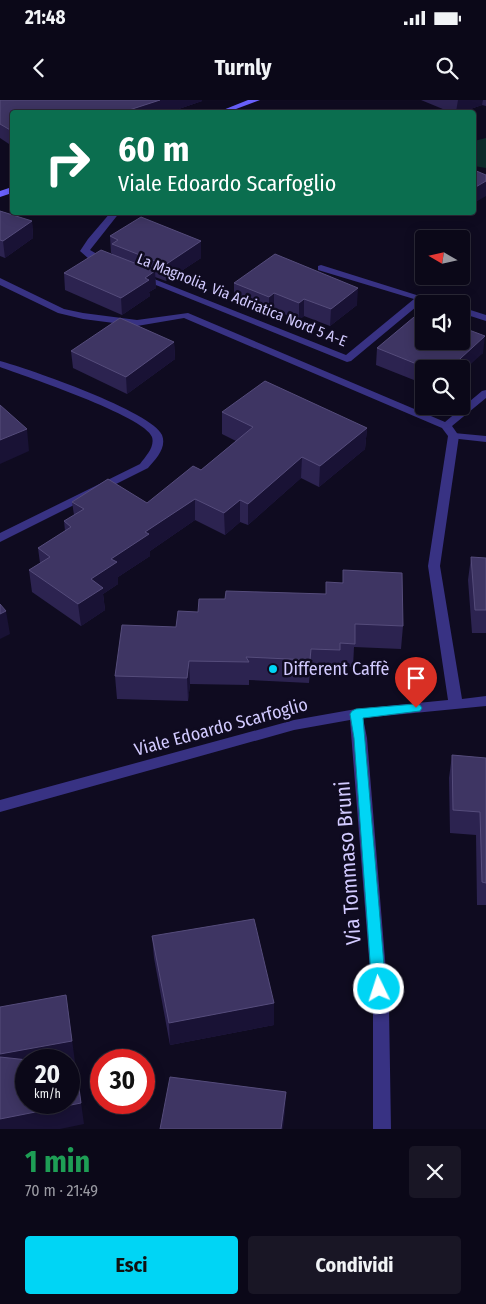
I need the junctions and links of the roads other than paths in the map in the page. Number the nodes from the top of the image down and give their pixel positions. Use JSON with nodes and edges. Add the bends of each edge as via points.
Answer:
{"nodes":[{"id":1,"x":256,"y":100,"type":"edge"},
{"id":2,"x":228,"y":110,"type":"edge"},
{"id":3,"x":114,"y":215,"type":"edge"},
{"id":4,"x":321,"y":268,"type":"dead end"},
{"id":5,"x":0,"y":281,"type":"edge"},
{"id":6,"x":415,"y":296,"type":"edge"},
{"id":7,"x":415,"y":303,"type":"edge"},
{"id":8,"x":470,"y":313,"type":"edge"},
{"id":9,"x":486,"y":318,"type":"edge"},
{"id":10,"x":0,"y":364,"type":"edge"},
{"id":11,"x":486,"y":394,"type":"edge"},
{"id":12,"x":450,"y":431,"type":"junction"},
{"id":13,"x":486,"y":439,"type":"edge"},
{"id":14,"x":0,"y":538,"type":"edge"},
{"id":15,"x":486,"y":701,"type":"edge"},
{"id":16,"x":455,"y":704,"type":"junction"},
{"id":17,"x":356,"y":714,"type":"junction"},
{"id":18,"x":0,"y":806,"type":"edge"},
{"id":19,"x":382,"y":1129,"type":"edge"}],
"edges":[{"from":1,"to":2,"type":"main road"},
{"from":3,"to":7,"type":"street","name":"La Magnolia, Via Adriatica Nord 5 A-E","via":[[84,250],[92,257],[347,359]]},
{"from":4,"to":6,"type":"street"},
{"from":5,"to":12,"type":"street","via":[[61,311],[83,316],[137,323],[186,315]]},
{"from":8,"to":9,"type":"street"},
{"from":10,"to":14,"type":"street","via":[[141,420],[155,432],[158,443],[155,453],[144,466]]},
{"from":11,"to":12,"type":"street"},
{"from":12,"to":13,"type":"street"},
{"from":12,"to":16,"type":"street","via":[[434,566]]},
{"from":15,"to":16,"type":"street","name":"Viale Edoardo Scarfoglio"},
{"from":16,"to":17,"type":"street","name":"Viale Edoardo Scarfoglio"},
{"from":17,"to":18,"type":"street","name":"Viale Edoardo Scarfoglio","via":[[294,725]]},
{"from":17,"to":19,"type":"street","name":"Via Tommaso Bruni","via":[[381,1008]]}]}
